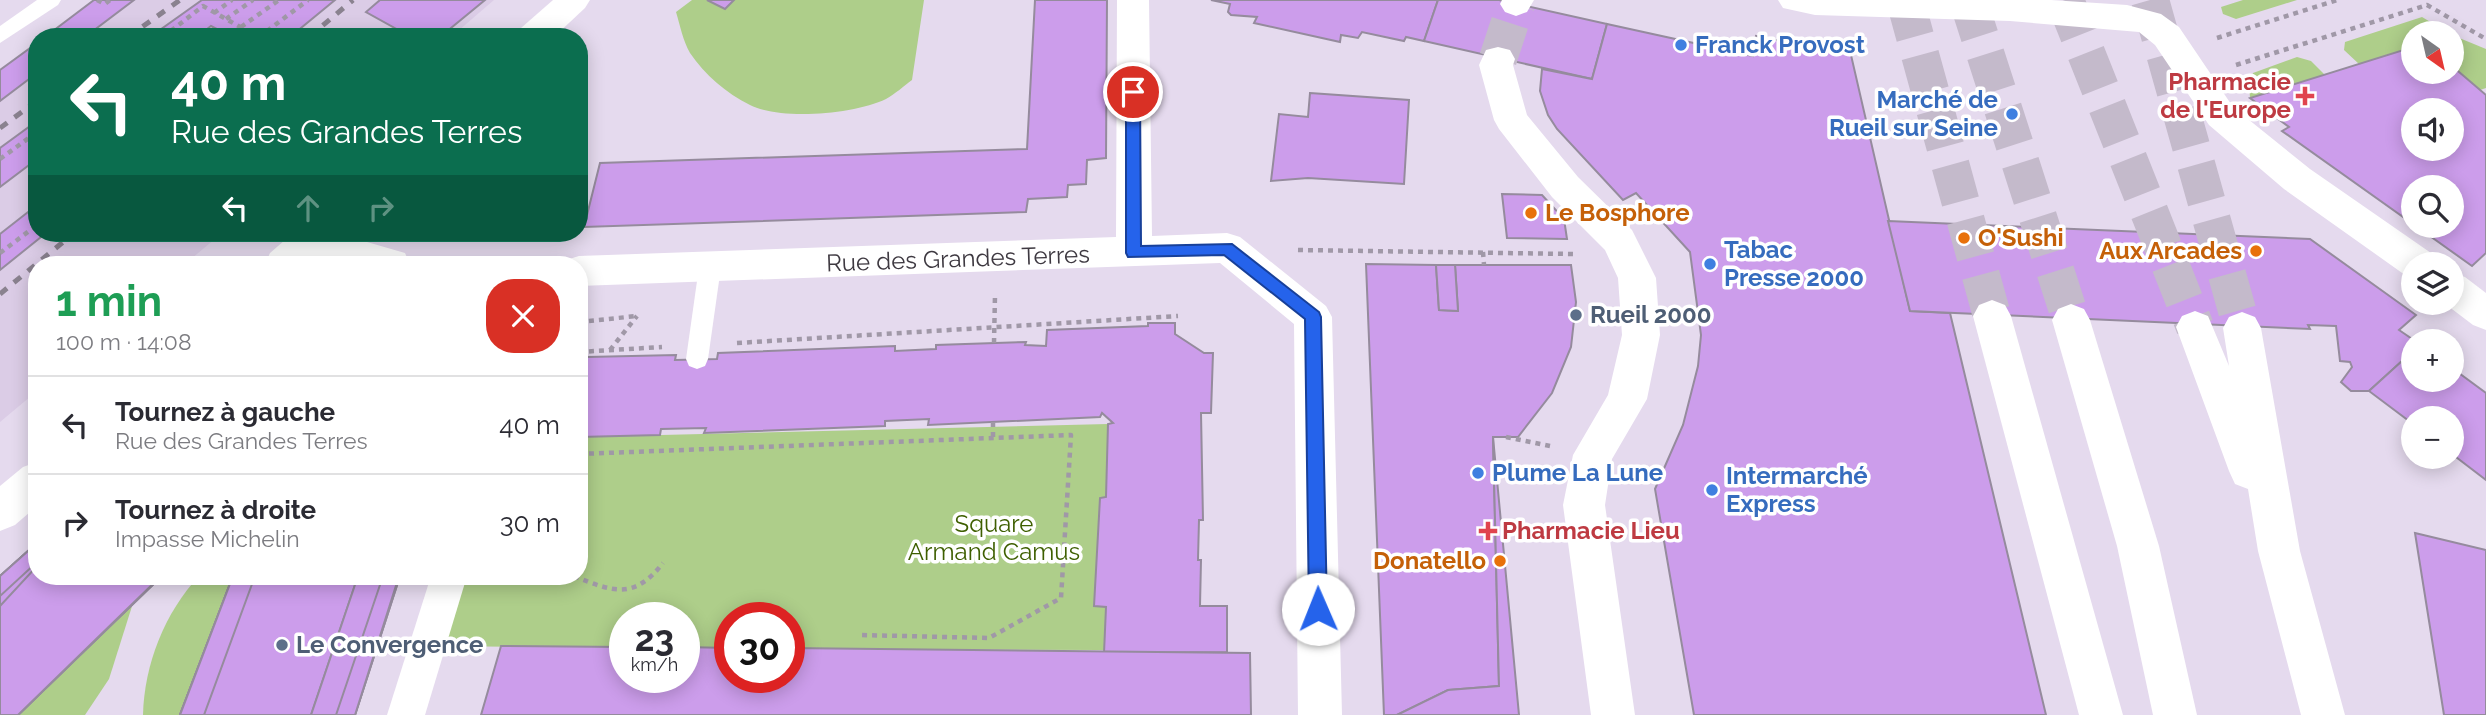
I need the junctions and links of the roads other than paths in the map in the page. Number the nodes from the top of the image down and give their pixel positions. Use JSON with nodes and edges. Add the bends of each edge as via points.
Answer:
{"nodes":[{"id":1,"x":51,"y":0,"type":"edge"},
{"id":2,"x":574,"y":0,"type":"edge"},
{"id":3,"x":1133,"y":0,"type":"edge"},
{"id":4,"x":1805,"y":2,"type":"edge"},
{"id":5,"x":543,"y":28,"type":"edge"},
{"id":6,"x":0,"y":36,"type":"edge"},
{"id":7,"x":1498,"y":59,"type":"tunnel mouth"},
{"id":8,"x":303,"y":246,"type":"edge"},
{"id":9,"x":2401,"y":252,"type":"edge"},
{"id":10,"x":1133,"y":253,"type":"junction"},
{"id":11,"x":352,"y":256,"type":"edge"},
{"id":12,"x":710,"y":267,"type":"junction"},
{"id":13,"x":588,"y":271,"type":"edge"},
{"id":14,"x":2464,"y":295,"type":"edge"},
{"id":15,"x":2464,"y":297,"type":"edge"},
{"id":16,"x":2486,"y":307,"type":"edge"},
{"id":17,"x":2486,"y":314,"type":"edge"},
{"id":18,"x":1992,"y":316,"type":"tunnel mouth"},
{"id":19,"x":2071,"y":320,"type":"tunnel mouth"},
{"id":20,"x":2195,"y":327,"type":"tunnel mouth"},
{"id":21,"x":2242,"y":328,"type":"tunnel mouth"},
{"id":22,"x":697,"y":359,"type":"dead end"},
{"id":23,"x":28,"y":488,"type":"edge"},
{"id":24,"x":0,"y":512,"type":"edge"},
{"id":25,"x":2279,"y":551,"type":"junction"},
{"id":26,"x":446,"y":585,"type":"edge"},
{"id":27,"x":406,"y":715,"type":"edge"},
{"id":28,"x":1320,"y":715,"type":"edge"},
{"id":29,"x":1613,"y":715,"type":"edge"},
{"id":30,"x":2101,"y":715,"type":"edge"},
{"id":31,"x":2175,"y":715,"type":"edge"},
{"id":32,"x":2323,"y":715,"type":"edge"}],
"edges":[{"from":1,"to":6,"type":"lane"},
{"from":2,"to":5,"type":"main road"},
{"from":3,"to":10,"type":"main road"},
{"from":4,"to":9,"type":"main road","via":[[2010,9],[2149,22],[2167,36],[2221,116],[2297,179]]},
{"from":7,"to":29,"type":"main road","via":[[1511,120],[1565,187],[1619,240],[1637,278],[1641,335],[1627,399],[1593,455],[1584,505]]},
{"from":8,"to":11,"type":"main road"},
{"from":10,"to":12,"type":"main road","name":"Rue des Grandes Terres"},
{"from":10,"to":28,"type":"main road","name":"Rue des Grandes Terres","via":[[1227,248],[1313,317]]},
{"from":12,"to":13,"type":"main road","name":"Rue des Grandes Terres"},
{"from":12,"to":22,"type":"lane"},
{"from":14,"to":16,"type":"main road"},
{"from":15,"to":17,"type":"main road"},
{"from":18,"to":30,"type":"main road"},
{"from":19,"to":31,"type":"main road","via":[[2138,546]]},
{"from":20,"to":25,"type":"main road"},
{"from":21,"to":25,"type":"main road"},
{"from":23,"to":24,"type":"main road"},
{"from":25,"to":32,"type":"main road"},
{"from":26,"to":27,"type":"street"}]}
